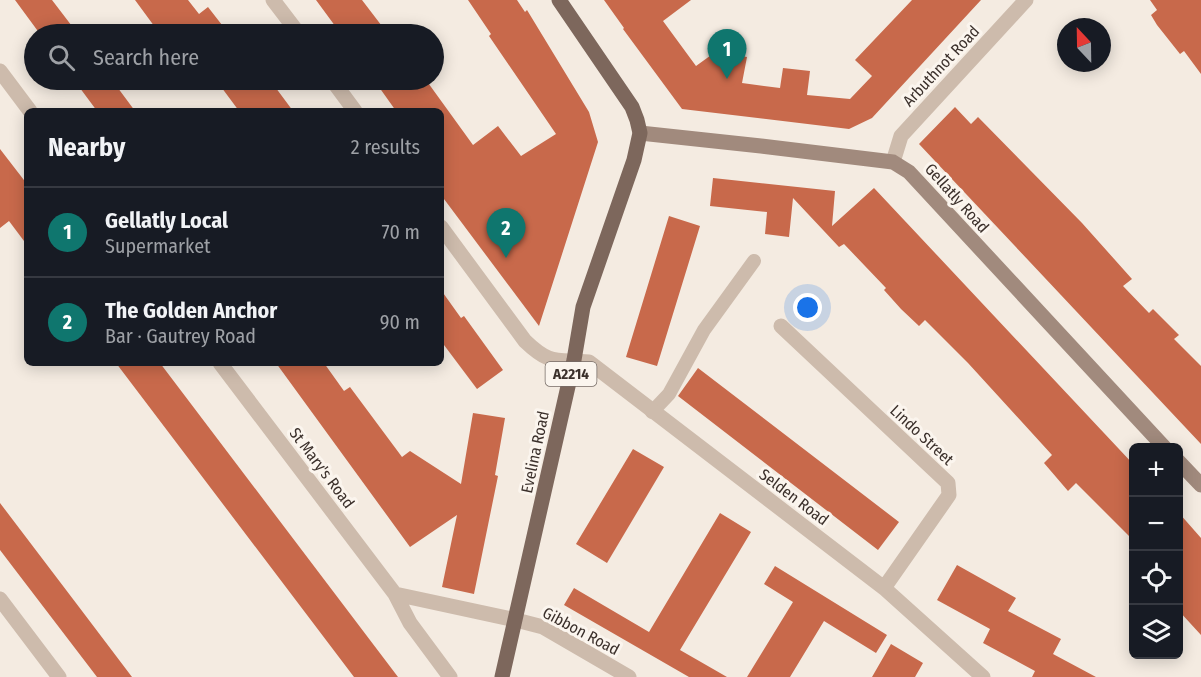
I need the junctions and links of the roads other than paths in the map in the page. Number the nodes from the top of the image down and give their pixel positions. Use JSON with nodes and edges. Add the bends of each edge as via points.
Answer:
{"nodes":[{"id":1,"x":273,"y":0,"type":"edge"},
{"id":2,"x":559,"y":0,"type":"edge"},
{"id":3,"x":1026,"y":0,"type":"edge"},
{"id":4,"x":291,"y":24,"type":"edge"},
{"id":5,"x":0,"y":71,"type":"edge"},
{"id":6,"x":339,"y":90,"type":"edge"},
{"id":7,"x":28,"y":108,"type":"edge"},
{"id":8,"x":353,"y":108,"type":"edge"},
{"id":9,"x":640,"y":133,"type":"junction"},
{"id":10,"x":893,"y":162,"type":"junction"},
{"id":11,"x":444,"y":231,"type":"edge"},
{"id":12,"x":754,"y":261,"type":"dead end"},
{"id":13,"x":781,"y":326,"type":"dead end"},
{"id":14,"x":574,"y":360,"type":"junction"},
{"id":15,"x":222,"y":366,"type":"edge"},
{"id":16,"x":652,"y":412,"type":"junction"},
{"id":17,"x":1161,"y":443,"type":"edge"},
{"id":18,"x":1183,"y":465,"type":"edge"},
{"id":19,"x":1201,"y":485,"type":"edge"},
{"id":20,"x":884,"y":588,"type":"junction"},
{"id":21,"x":395,"y":594,"type":"junction"},
{"id":22,"x":0,"y":599,"type":"edge"},
{"id":23,"x":516,"y":620,"type":"junction"},
{"id":24,"x":974,"y":674,"type":"edge"},
{"id":25,"x":59,"y":677,"type":"edge"},
{"id":26,"x":450,"y":677,"type":"edge"},
{"id":27,"x":502,"y":677,"type":"edge"},
{"id":28,"x":628,"y":677,"type":"edge"}],
"edges":[{"from":1,"to":4,"type":"street"},
{"from":2,"to":9,"type":"main road","via":[[632,107]]},
{"from":3,"to":10,"type":"street","name":"Arbuthnot Road","via":[[901,136]]},
{"from":5,"to":7,"type":"street"},
{"from":6,"to":8,"type":"street"},
{"from":9,"to":10,"type":"main road"},
{"from":9,"to":14,"type":"main road","name":"Evelina Road","number":"A2214","via":[[622,200],[583,307]]},
{"from":10,"to":17,"type":"main road","name":"Gellatly Road","via":[[909,172]]},
{"from":11,"to":14,"type":"street","name":"Selden Road","via":[[538,354],[555,361]]},
{"from":12,"to":16,"type":"lane","via":[[704,330],[669,394]]},
{"from":13,"to":20,"type":"street","name":"Lindo Street","via":[[948,483],[949,495]]},
{"from":14,"to":16,"type":"street","name":"Selden Road","via":[[589,362]]},
{"from":14,"to":23,"type":"main road","name":"Evelina Road","number":"A2214"},
{"from":15,"to":21,"type":"street","name":"St Mary's Road"},
{"from":16,"to":20,"type":"street","name":"Selden Road"},
{"from":18,"to":19,"type":"main road"},
{"from":20,"to":24,"type":"street","name":"Selden Road"},
{"from":21,"to":23,"type":"street"},
{"from":21,"to":26,"type":"street","name":"St Mary's Road","via":[[410,623]]},
{"from":22,"to":25,"type":"street"},
{"from":23,"to":27,"type":"main road","name":"Evelina Road","number":"A2214"},
{"from":23,"to":28,"type":"street","name":"Gibbon Road","via":[[543,627]]}]}
